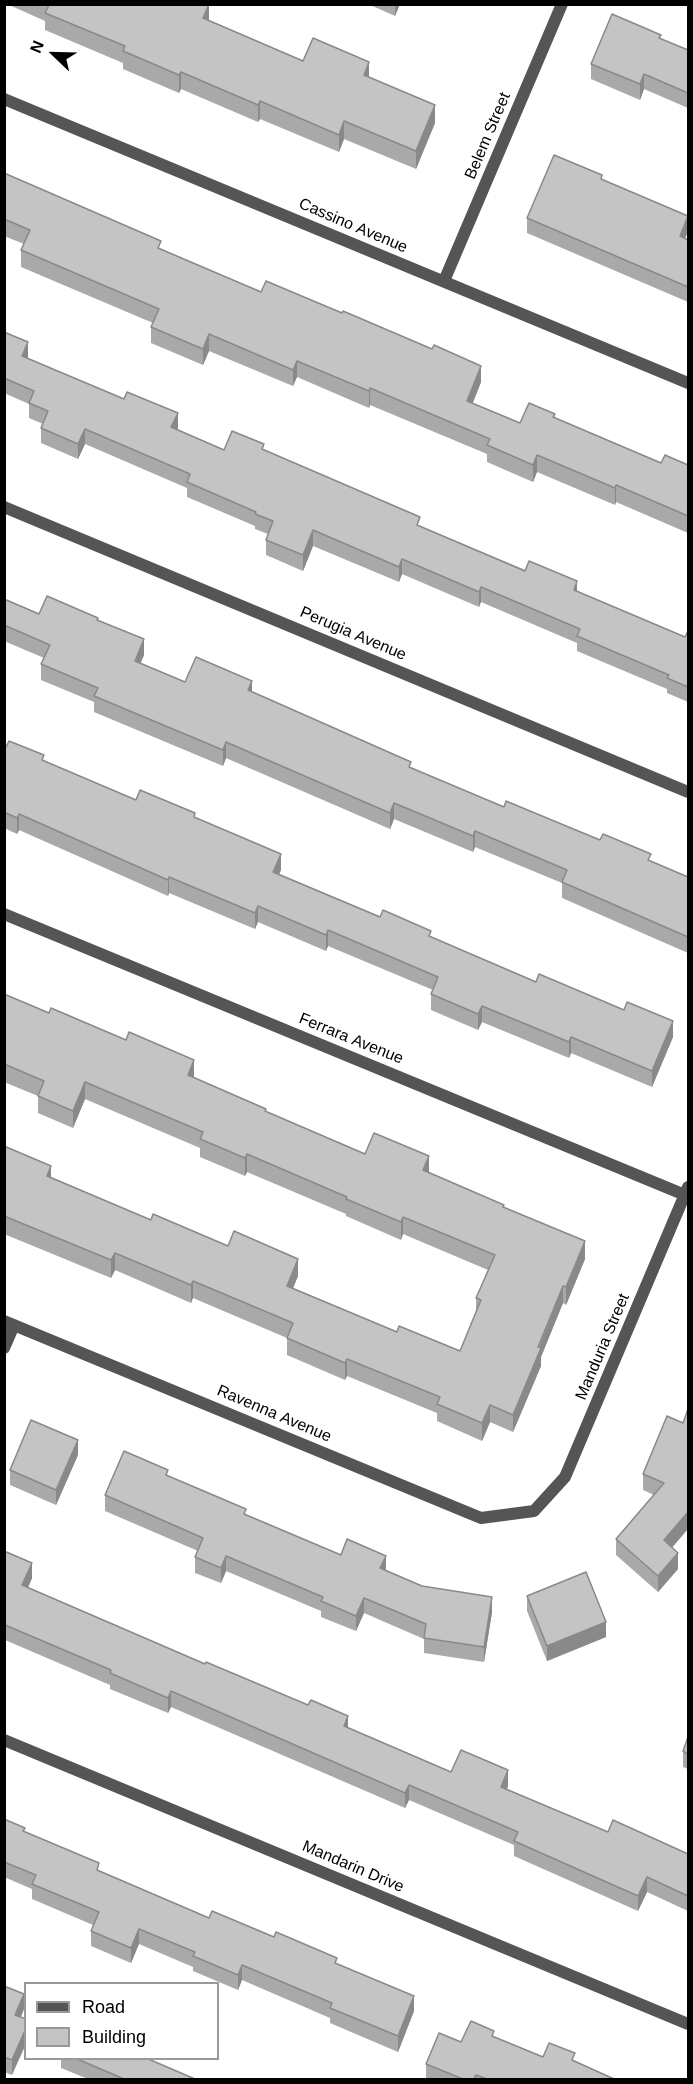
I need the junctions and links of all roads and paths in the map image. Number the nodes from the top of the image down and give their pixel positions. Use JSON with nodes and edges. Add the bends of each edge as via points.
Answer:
{"nodes":[{"id":1,"x":562,"y":4,"type":"edge"},
{"id":2,"x":4,"y":99,"type":"edge"},
{"id":3,"x":444,"y":281,"type":"junction"},
{"id":4,"x":688,"y":383,"type":"edge"},
{"id":5,"x":4,"y":507,"type":"edge"},
{"id":6,"x":688,"y":792,"type":"edge"},
{"id":7,"x":4,"y":914,"type":"edge"},
{"id":8,"x":687,"y":1191,"type":"edge"},
{"id":9,"x":9,"y":1323,"type":"edge"},
{"id":10,"x":4,"y":1348,"type":"edge"},
{"id":11,"x":534,"y":1511,"type":"joint"},
{"id":12,"x":4,"y":1740,"type":"edge"},
{"id":13,"x":688,"y":2024,"type":"edge"}],
"edges":[{"from":1,"to":3,"type":"street","name":"Belem Street"},
{"from":2,"to":3,"type":"street","name":"Cassino Avenue"},
{"from":3,"to":4,"type":"street","name":"Cassino Avenue"},
{"from":5,"to":6,"type":"street","name":"Perugia Avenue"},
{"from":7,"to":8,"type":"street","name":"Ferrara Avenue"},
{"from":8,"to":11,"type":"street","name":"Manduria Street","via":[[565,1478]]},
{"from":9,"to":10,"type":"street"},
{"from":9,"to":11,"type":"street","name":"Ravenna Avenue","via":[[480,1518]]},
{"from":12,"to":13,"type":"street","name":"Mandarin Drive"}]}
